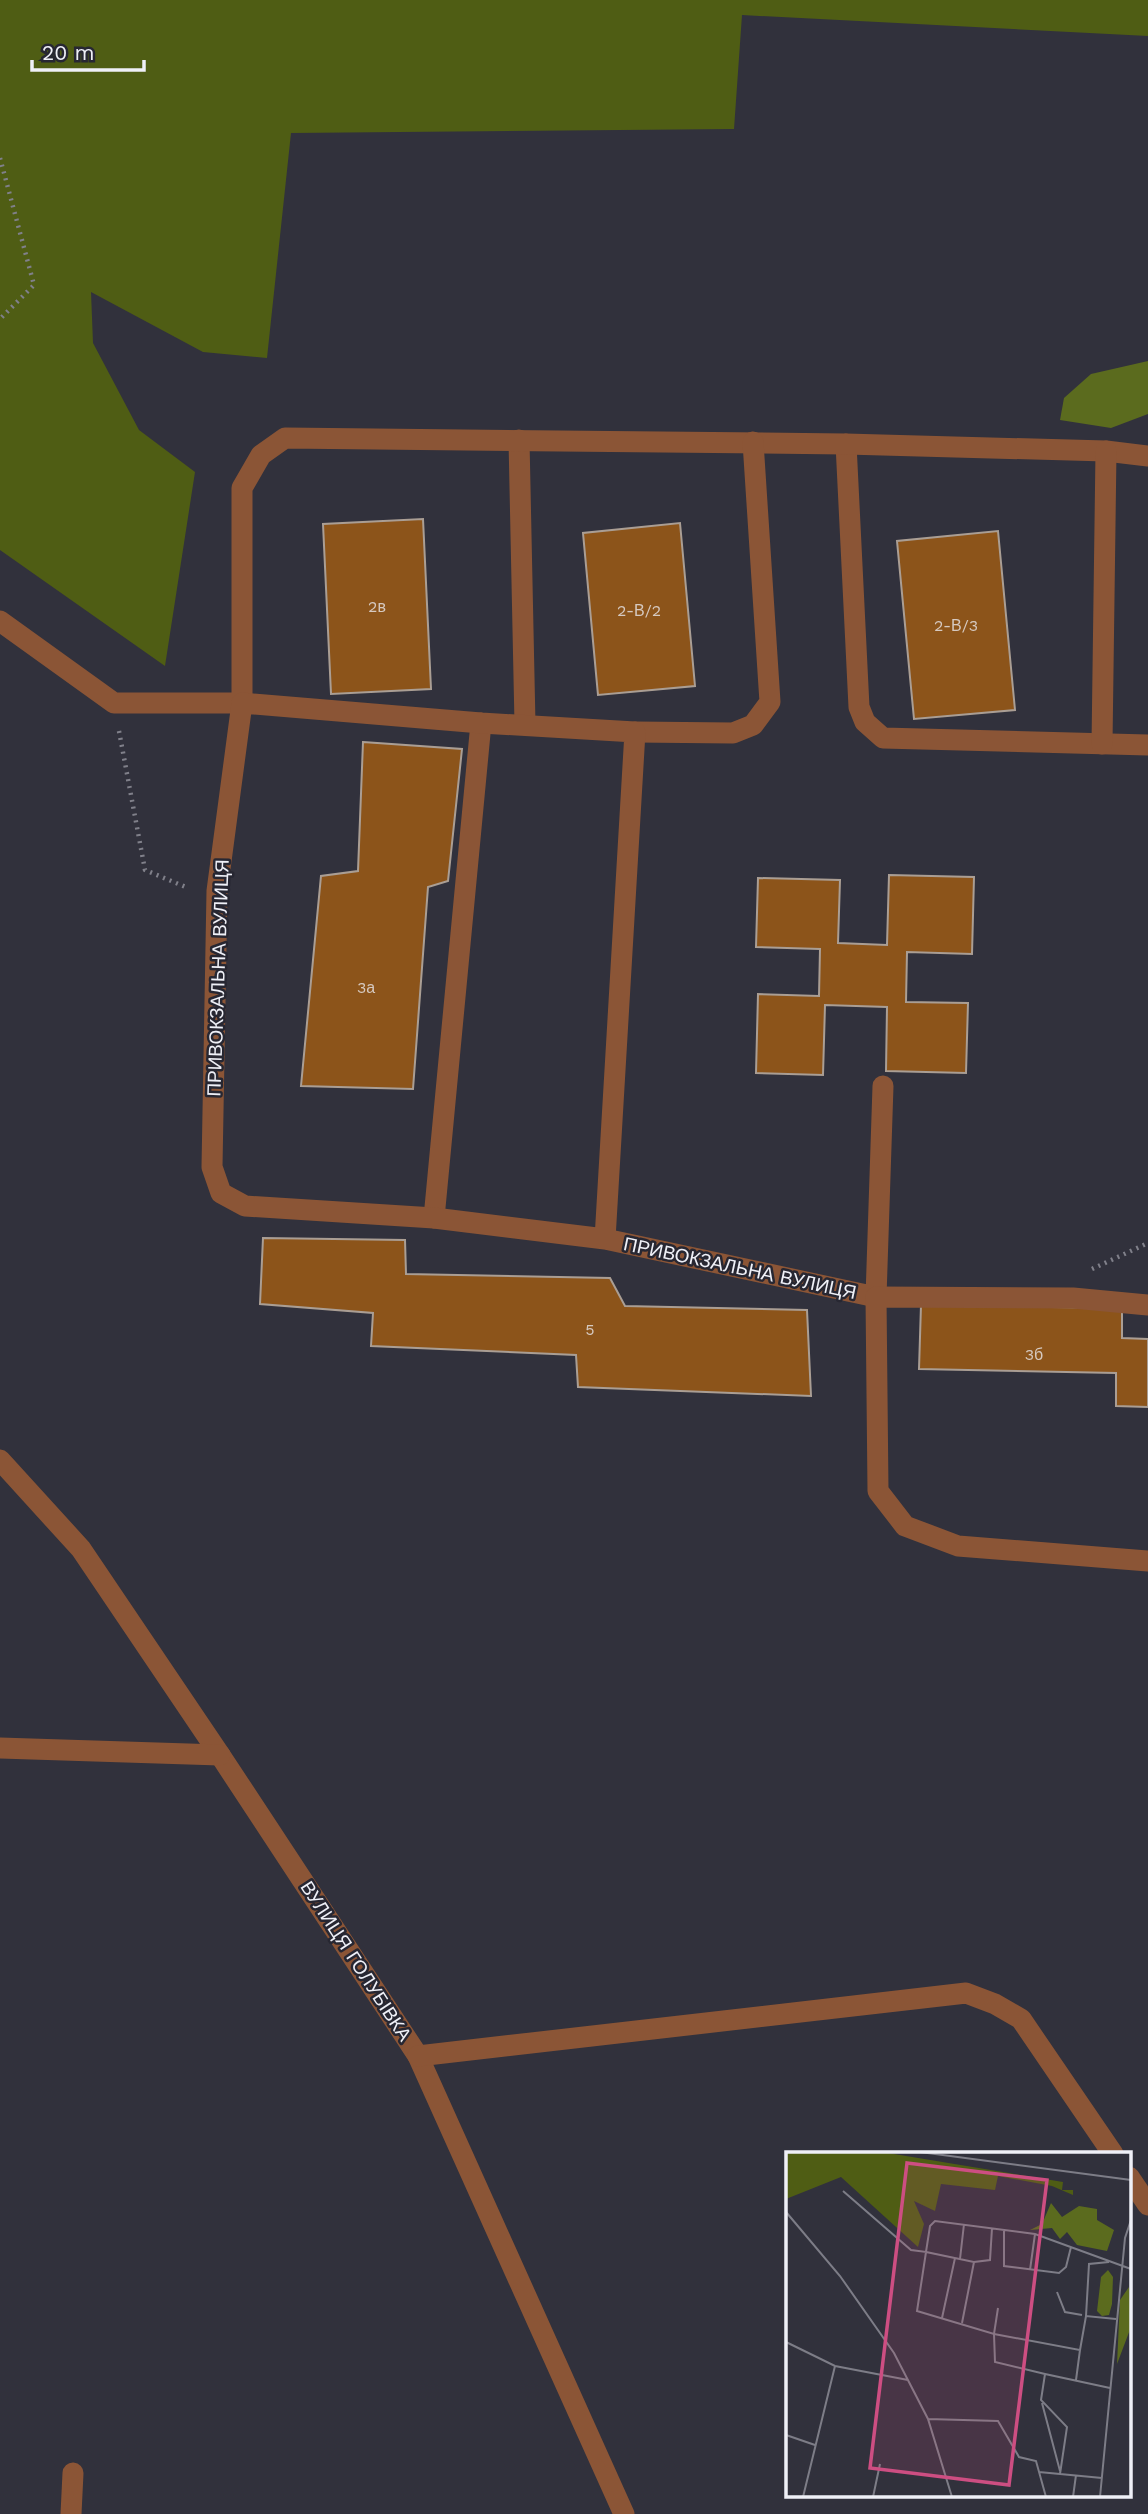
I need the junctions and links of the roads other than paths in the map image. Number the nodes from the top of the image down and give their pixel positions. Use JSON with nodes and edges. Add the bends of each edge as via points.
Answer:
{"nodes":[{"id":1,"x":519,"y":440,"type":"junction"},
{"id":2,"x":753,"y":442,"type":"junction"},
{"id":3,"x":846,"y":443,"type":"junction"},
{"id":4,"x":1106,"y":451,"type":"junction"},
{"id":5,"x":1148,"y":456,"type":"edge"},
{"id":6,"x":0,"y":621,"type":"edge"},
{"id":7,"x":242,"y":703,"type":"junction"},
{"id":8,"x":481,"y":723,"type":"junction"},
{"id":9,"x":525,"y":724,"type":"junction"},
{"id":10,"x":635,"y":732,"type":"junction"},
{"id":11,"x":1102,"y":744,"type":"junction"},
{"id":12,"x":1148,"y":745,"type":"edge"},
{"id":13,"x":883,"y":1086,"type":"dead end"},
{"id":14,"x":434,"y":1218,"type":"junction"},
{"id":15,"x":605,"y":1239,"type":"junction"},
{"id":16,"x":876,"y":1297,"type":"junction"},
{"id":17,"x":1148,"y":1305,"type":"edge"},
{"id":18,"x":0,"y":1461,"type":"edge"},
{"id":19,"x":1148,"y":1561,"type":"edge"},
{"id":20,"x":0,"y":1748,"type":"edge"},
{"id":21,"x":220,"y":1755,"type":"junction"},
{"id":22,"x":418,"y":2056,"type":"junction"},
{"id":23,"x":1112,"y":2152,"type":"edge"},
{"id":24,"x":1130,"y":2178,"type":"edge"},
{"id":25,"x":1148,"y":2205,"type":"edge"},
{"id":26,"x":73,"y":2473,"type":"dead end"},
{"id":27,"x":71,"y":2514,"type":"edge"},
{"id":28,"x":624,"y":2514,"type":"edge"}],
"edges":[{"from":1,"to":2,"type":"street","name":"ПРИВОКЗАЛЬНА ВУЛИЦЯ"},
{"from":1,"to":7,"type":"street","name":"ПРИВОКЗАЛЬНА ВУЛИЦЯ","via":[[285,438],[261,455],[242,488]]},
{"from":1,"to":9,"type":"street"},
{"from":2,"to":3,"type":"street","name":"ПРИВОКЗАЛЬНА ВУЛИЦЯ"},
{"from":2,"to":10,"type":"street","via":[[769,702],[753,725],[733,733]]},
{"from":3,"to":4,"type":"street","name":"ПРИВОКЗАЛЬНА ВУЛИЦЯ"},
{"from":3,"to":11,"type":"street","via":[[859,708],[865,722],[883,738]]},
{"from":4,"to":5,"type":"street","name":"ПРИВОКЗАЛЬНА ВУЛИЦЯ"},
{"from":4,"to":11,"type":"street"},
{"from":6,"to":7,"type":"street","via":[[114,703]]},
{"from":7,"to":8,"type":"street"},
{"from":7,"to":14,"type":"street","name":"ПРИВОКЗАЛЬНА ВУЛИЦЯ","via":[[217,891],[212,1167],[222,1193],[245,1206]]},
{"from":8,"to":9,"type":"street"},
{"from":8,"to":14,"type":"street"},
{"from":9,"to":10,"type":"street"},
{"from":10,"to":15,"type":"street","name":"ПРИВОКЗАЛЬНА ВУЛИЦЯ"},
{"from":11,"to":12,"type":"street"},
{"from":13,"to":16,"type":"street","name":"ПРИВОКЗАЛЬНА ВУЛИЦЯ"},
{"from":14,"to":15,"type":"street","name":"ПРИВОКЗАЛЬНА ВУЛИЦЯ"},
{"from":15,"to":16,"type":"street","name":"ПРИВОКЗАЛЬНА ВУЛИЦЯ"},
{"from":16,"to":17,"type":"street","name":"ПРИВОКЗАЛЬНА ВУЛИЦЯ","via":[[1073,1298]]},
{"from":16,"to":19,"type":"street","name":"ПРИВОКЗАЛЬНА ВУЛИЦЯ","via":[[878,1491],[905,1526],[958,1546]]},
{"from":18,"to":21,"type":"street","name":"ВУЛИЦЯ ГОЛУБІВКА","via":[[81,1549]]},
{"from":20,"to":21,"type":"street"},
{"from":21,"to":22,"type":"street","name":"ВУЛИЦЯ ГОЛУБІВКА"},
{"from":22,"to":23,"type":"street","via":[[966,1993],[1021,2020]]},
{"from":22,"to":28,"type":"street","name":"ВУЛИЦЯ ГОЛУБІВКА"},
{"from":24,"to":25,"type":"street"},
{"from":26,"to":27,"type":"street"}]}
